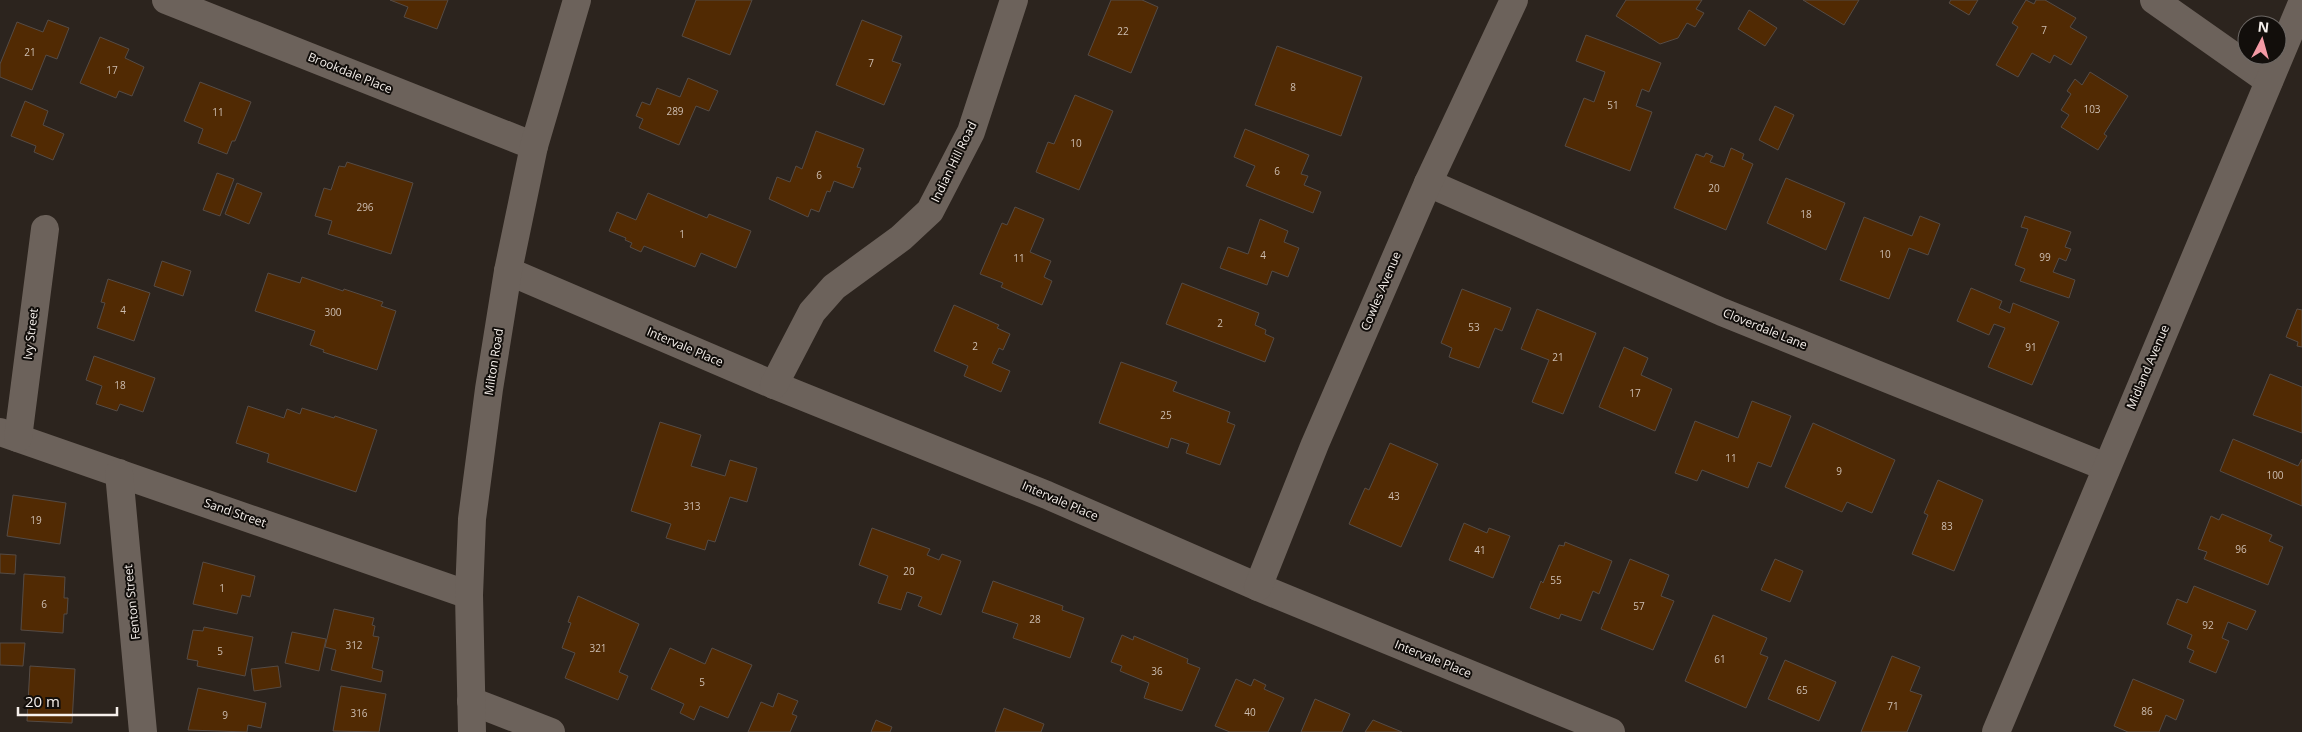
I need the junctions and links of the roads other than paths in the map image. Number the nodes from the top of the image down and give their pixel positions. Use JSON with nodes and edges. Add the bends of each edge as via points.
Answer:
{"nodes":[{"id":1,"x":166,"y":0,"type":"edge"},
{"id":2,"x":577,"y":0,"type":"edge"},
{"id":3,"x":1014,"y":0,"type":"edge"},
{"id":4,"x":1514,"y":0,"type":"edge"},
{"id":5,"x":2154,"y":0,"type":"edge"},
{"id":6,"x":2302,"y":3,"type":"edge"},
{"id":7,"x":2269,"y":81,"type":"junction"},
{"id":8,"x":534,"y":146,"type":"junction"},
{"id":9,"x":1428,"y":183,"type":"junction"},
{"id":10,"x":45,"y":229,"type":"dead end"},
{"id":11,"x":508,"y":271,"type":"junction"},
{"id":12,"x":774,"y":385,"type":"junction"},
{"id":13,"x":9,"y":435,"type":"edge"},
{"id":14,"x":2106,"y":467,"type":"junction"},
{"id":15,"x":119,"y":473,"type":"junction"},
{"id":16,"x":1258,"y":587,"type":"junction"},
{"id":17,"x":470,"y":595,"type":"junction"},
{"id":18,"x":471,"y":701,"type":"junction"},
{"id":19,"x":143,"y":732,"type":"edge"},
{"id":20,"x":472,"y":732,"type":"edge"},
{"id":21,"x":551,"y":732,"type":"edge"},
{"id":22,"x":1611,"y":732,"type":"edge"},
{"id":23,"x":1996,"y":732,"type":"edge"}],
"edges":[{"from":1,"to":8,"type":"street","name":"Brookdale Place"},
{"from":2,"to":8,"type":"street","name":"Milton Road"},
{"from":3,"to":12,"type":"street","name":"Indian Hill Road","via":[[971,132],[930,211],[901,238],[834,287],[812,312]]},
{"from":4,"to":9,"type":"street","name":"Cowles Avenue"},
{"from":5,"to":7,"type":"street"},
{"from":6,"to":7,"type":"street","name":"Midland Avenue"},
{"from":7,"to":14,"type":"street","name":"Midland Avenue"},
{"from":8,"to":11,"type":"street","name":"Milton Road"},
{"from":9,"to":14,"type":"street","name":"Cloverdale Lane","via":[[1722,312]]},
{"from":9,"to":16,"type":"street","name":"Cowles Avenue","via":[[1315,444]]},
{"from":10,"to":13,"type":"street","name":"Ivy Street"},
{"from":11,"to":12,"type":"street","name":"Intervale Place"},
{"from":11,"to":17,"type":"street","name":"Milton Road","via":[[472,519]]},
{"from":12,"to":16,"type":"street","name":"Intervale Place","via":[[1047,495]]},
{"from":13,"to":15,"type":"street","name":"Sand Street"},
{"from":14,"to":23,"type":"street","name":"Midland Avenue"},
{"from":15,"to":17,"type":"street","name":"Sand Street"},
{"from":15,"to":19,"type":"street","name":"Fenton Street"},
{"from":16,"to":22,"type":"street","name":"Intervale Place"},
{"from":17,"to":18,"type":"street","name":"Milton Road"},
{"from":18,"to":20,"type":"street","name":"Milton Road"},
{"from":18,"to":21,"type":"street"}]}
